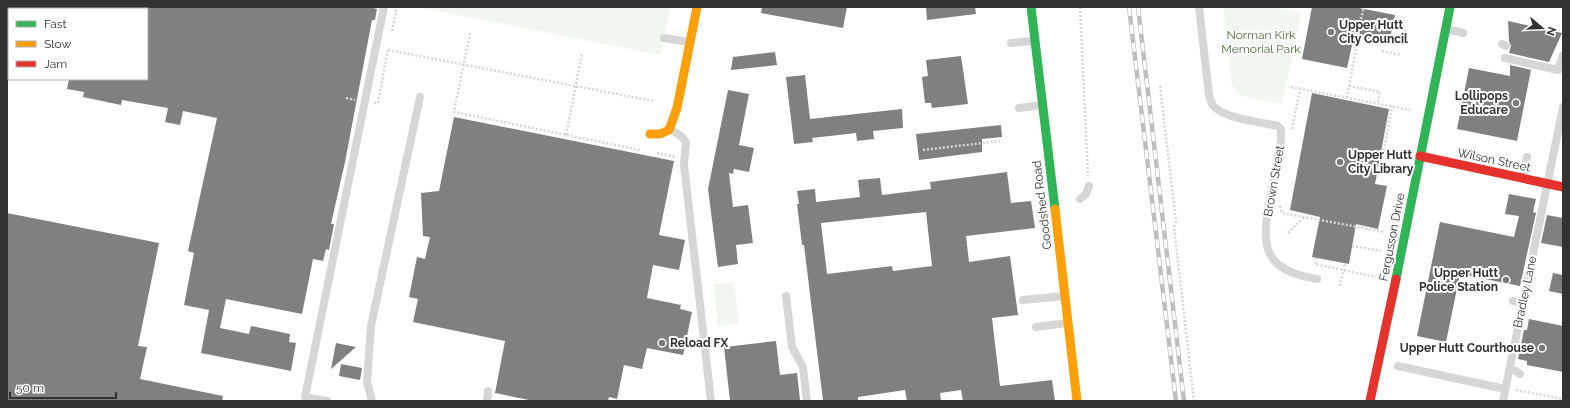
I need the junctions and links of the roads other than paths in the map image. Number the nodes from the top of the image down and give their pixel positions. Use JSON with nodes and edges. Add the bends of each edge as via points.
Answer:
{"nodes":[{"id":1,"x":384,"y":7,"type":"edge"},
{"id":2,"x":698,"y":7,"type":"edge"},
{"id":3,"x":1031,"y":7,"type":"edge"},
{"id":4,"x":1199,"y":7,"type":"edge"},
{"id":5,"x":1450,"y":7,"type":"edge"},
{"id":6,"x":1446,"y":29,"type":"junction"},
{"id":7,"x":1463,"y":33,"type":"dead end"},
{"id":8,"x":664,"y":38,"type":"dead end"},
{"id":9,"x":1035,"y":40,"type":"junction"},
{"id":10,"x":690,"y":43,"type":"junction"},
{"id":11,"x":1011,"y":43,"type":"dead end"},
{"id":12,"x":1560,"y":57,"type":"edge"},
{"id":13,"x":1505,"y":58,"type":"dead end"},
{"id":14,"x":420,"y":97,"type":"dead end"},
{"id":15,"x":1042,"y":105,"type":"junction"},
{"id":16,"x":1563,"y":107,"type":"edge"},
{"id":17,"x":1019,"y":108,"type":"dead end"},
{"id":18,"x":669,"y":128,"type":"junction"},
{"id":19,"x":650,"y":134,"type":"dead end"},
{"id":20,"x":1420,"y":156,"type":"junction"},
{"id":21,"x":1527,"y":157,"type":"dead end"},
{"id":22,"x":1522,"y":177,"type":"junction"},
{"id":23,"x":1547,"y":184,"type":"junction"},
{"id":24,"x":1089,"y":186,"type":"road end"},
{"id":25,"x":1563,"y":187,"type":"edge"},
{"id":26,"x":1080,"y":199,"type":"dead end"},
{"id":27,"x":1317,"y":279,"type":"dead end"},
{"id":28,"x":1065,"y":295,"type":"junction"},
{"id":29,"x":786,"y":296,"type":"dead end"},
{"id":30,"x":1023,"y":300,"type":"dead end"},
{"id":31,"x":1513,"y":301,"type":"dead end"},
{"id":32,"x":1523,"y":303,"type":"junction"},
{"id":33,"x":1068,"y":323,"type":"junction"},
{"id":34,"x":1036,"y":327,"type":"dead end"},
{"id":35,"x":1503,"y":347,"type":"dead end"},
{"id":36,"x":1513,"y":349,"type":"junction"},
{"id":37,"x":1398,"y":366,"type":"dead end"},
{"id":38,"x":1509,"y":369,"type":"junction"},
{"id":39,"x":1520,"y":374,"type":"dead end"},
{"id":40,"x":1375,"y":378,"type":"junction"},
{"id":41,"x":1505,"y":389,"type":"junction"},
{"id":42,"x":488,"y":391,"type":"dead end"},
{"id":43,"x":327,"y":401,"type":"edge"},
{"id":44,"x":372,"y":401,"type":"edge"},
{"id":45,"x":487,"y":401,"type":"edge"},
{"id":46,"x":711,"y":401,"type":"edge"},
{"id":47,"x":807,"y":401,"type":"edge"},
{"id":48,"x":1078,"y":401,"type":"edge"},
{"id":49,"x":1364,"y":401,"type":"edge"},
{"id":50,"x":1370,"y":401,"type":"edge"},
{"id":51,"x":1503,"y":401,"type":"edge"}],
"edges":[{"from":1,"to":43,"type":"lane","via":[[305,397]]},
{"from":2,"to":10,"type":"street"},
{"from":3,"to":9,"type":"street","name":"Goodshed Road"},
{"from":4,"to":27,"type":"lane","name":"Brown Street","via":[[1209,95],[1213,105],[1230,116],[1278,126],[1281,129],[1267,213],[1266,247],[1274,261],[1286,271]]},
{"from":5,"to":6,"type":"street","name":"Fergusson Drive"},
{"from":6,"to":7,"type":"lane"},
{"from":6,"to":20,"type":"street","name":"Fergusson Drive"},
{"from":8,"to":10,"type":"lane"},
{"from":9,"to":11,"type":"lane"},
{"from":9,"to":15,"type":"street","name":"Goodshed Road"},
{"from":10,"to":18,"type":"street","via":[[677,108]]},
{"from":12,"to":13,"type":"lane","via":[[1558,70]]},
{"from":14,"to":44,"type":"lane","via":[[371,326],[367,382]]},
{"from":15,"to":17,"type":"lane"},
{"from":15,"to":28,"type":"street","name":"Goodshed Road"},
{"from":16,"to":23,"type":"lane","name":"Bradley Lane"},
{"from":18,"to":19,"type":"street","via":[[660,134]]},
{"from":18,"to":46,"type":"lane","via":[[686,142],[684,164]]},
{"from":20,"to":22,"type":"street","name":"Wilson Street"},
{"from":20,"to":40,"type":"street","name":"Fergusson Drive"},
{"from":21,"to":22,"type":"lane"},
{"from":22,"to":23,"type":"street","name":"Wilson Street"},
{"from":23,"to":25,"type":"street","name":"Wilson Street"},
{"from":23,"to":32,"type":"lane","name":"Bradley Lane"},
{"from":24,"to":26,"type":"lane","via":[[1086,194]]},
{"from":28,"to":30,"type":"lane"},
{"from":28,"to":33,"type":"street","name":"Goodshed Road"},
{"from":29,"to":47,"type":"lane","via":[[792,347],[803,367]]},
{"from":31,"to":32,"type":"lane"},
{"from":32,"to":36,"type":"lane","name":"Bradley Lane"},
{"from":33,"to":34,"type":"lane"},
{"from":33,"to":48,"type":"street","name":"Goodshed Road"},
{"from":35,"to":36,"type":"lane"},
{"from":36,"to":38,"type":"lane","name":"Bradley Lane"},
{"from":37,"to":41,"type":"lane"},
{"from":38,"to":39,"type":"lane"},
{"from":38,"to":41,"type":"lane","name":"Bradley Lane"},
{"from":40,"to":49,"type":"street","name":"Fergusson Drive"},
{"from":40,"to":50,"type":"street","name":"Fergusson Drive"},
{"from":41,"to":51,"type":"lane","name":"Bradley Lane"},
{"from":42,"to":45,"type":"lane"}]}
